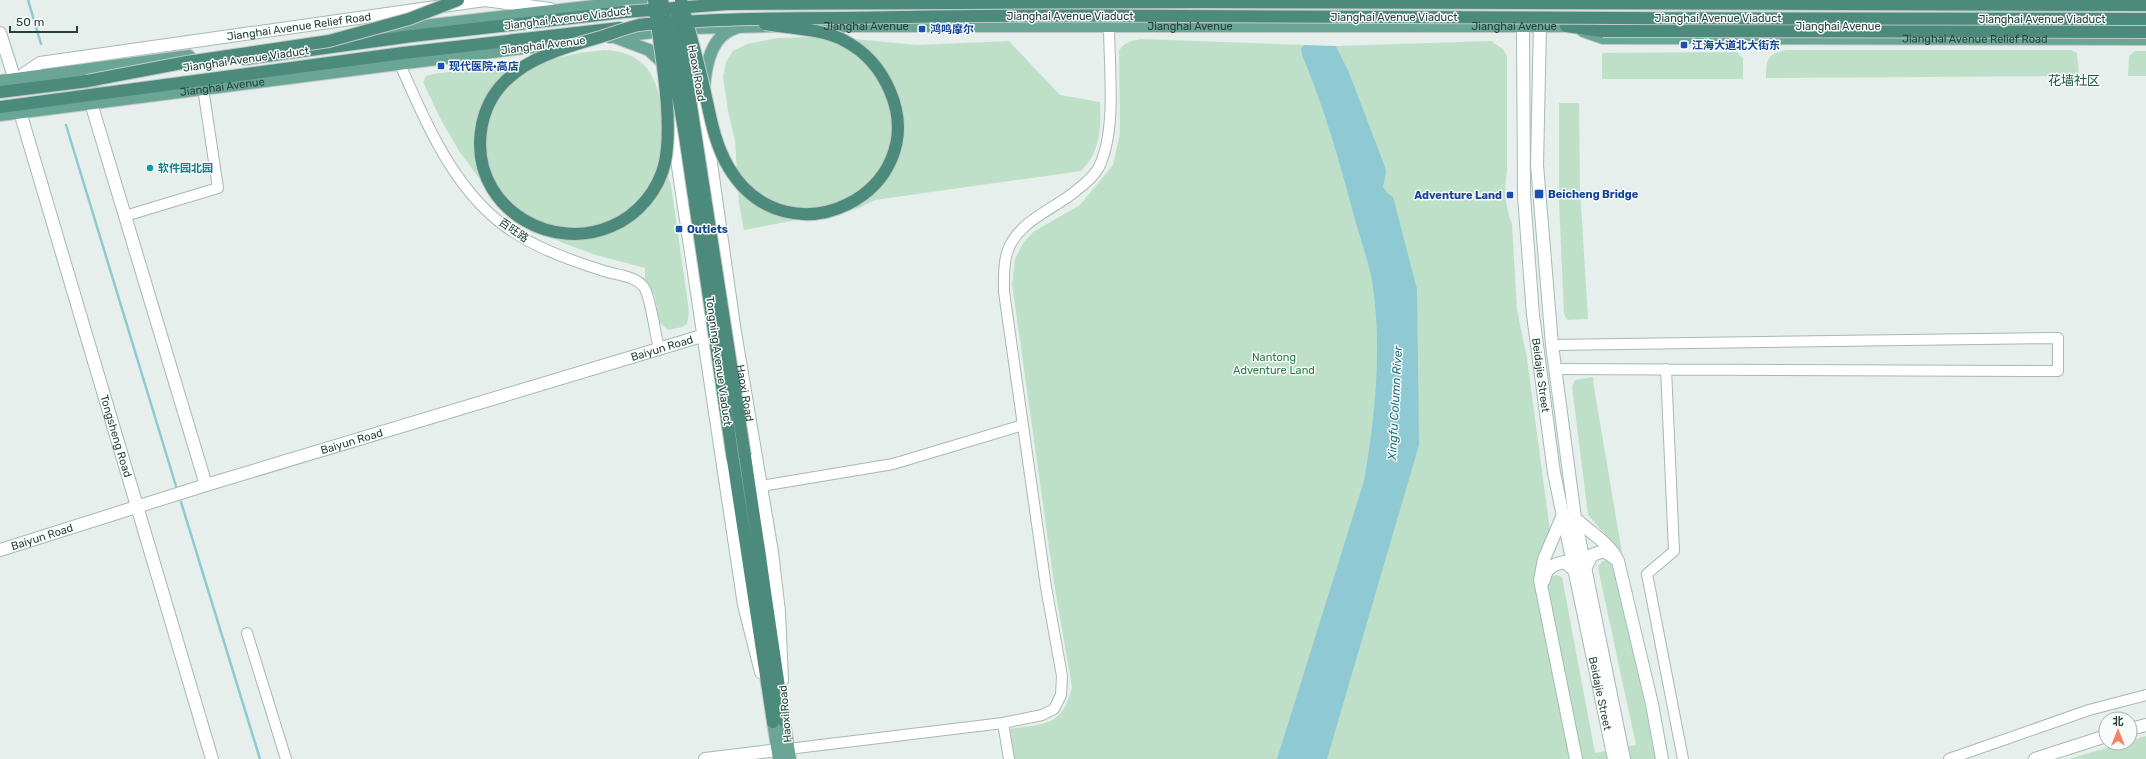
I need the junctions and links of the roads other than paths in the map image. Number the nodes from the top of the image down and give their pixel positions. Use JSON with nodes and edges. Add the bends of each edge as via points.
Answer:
{"nodes":[{"id":1,"x":458,"y":0,"type":"edge"},
{"id":2,"x":588,"y":0,"type":"edge"},
{"id":3,"x":646,"y":0,"type":"edge"},
{"id":4,"x":651,"y":0,"type":"edge"},
{"id":5,"x":654,"y":0,"type":"edge"},
{"id":6,"x":662,"y":0,"type":"edge"},
{"id":7,"x":674,"y":0,"type":"edge"},
{"id":8,"x":683,"y":0,"type":"edge"},
{"id":9,"x":1180,"y":0,"type":"edge"},
{"id":10,"x":1523,"y":0,"type":"edge"},
{"id":11,"x":1540,"y":0,"type":"edge"},
{"id":12,"x":2101,"y":0,"type":"edge"},
{"id":13,"x":1200,"y":2,"type":"junction"},
{"id":14,"x":2146,"y":5,"type":"edge"},
{"id":15,"x":558,"y":10,"type":"junction"},
{"id":16,"x":720,"y":19,"type":"junction"},
{"id":17,"x":2146,"y":19,"type":"edge"},
{"id":18,"x":1109,"y":25,"type":"junction"},
{"id":19,"x":1540,"y":25,"type":"junction"},
{"id":20,"x":636,"y":26,"type":"junction"},
{"id":21,"x":743,"y":26,"type":"junction"},
{"id":22,"x":1524,"y":26,"type":"junction"},
{"id":23,"x":1566,"y":26,"type":"junction"},
{"id":24,"x":2102,"y":27,"type":"junction"},
{"id":25,"x":2146,"y":27,"type":"edge"},
{"id":26,"x":689,"y":28,"type":"junction"},
{"id":27,"x":657,"y":32,"type":"junction"},
{"id":28,"x":2146,"y":32,"type":"edge"},
{"id":29,"x":0,"y":33,"type":"edge"},
{"id":30,"x":608,"y":37,"type":"junction"},
{"id":31,"x":2102,"y":39,"type":"junction"},
{"id":32,"x":2146,"y":40,"type":"edge"},
{"id":33,"x":399,"y":62,"type":"junction"},
{"id":34,"x":662,"y":62,"type":"junction"},
{"id":35,"x":15,"y":80,"type":"junction"},
{"id":36,"x":0,"y":81,"type":"edge"},
{"id":37,"x":87,"y":81,"type":"junction"},
{"id":38,"x":203,"y":88,"type":"junction"},
{"id":39,"x":0,"y":92,"type":"edge"},
{"id":40,"x":92,"y":103,"type":"junction"},
{"id":41,"x":702,"y":104,"type":"junction"},
{"id":42,"x":0,"y":107,"type":"edge"},
{"id":43,"x":20,"y":112,"type":"junction"},
{"id":44,"x":0,"y":115,"type":"edge"},
{"id":45,"x":125,"y":216,"type":"junction"},
{"id":46,"x":705,"y":335,"type":"junction"},
{"id":47,"x":1552,"y":345,"type":"junction"},
{"id":48,"x":659,"y":348,"type":"junction"},
{"id":49,"x":1555,"y":369,"type":"junction"},
{"id":50,"x":1666,"y":369,"type":"junction"},
{"id":51,"x":1023,"y":425,"type":"junction"},
{"id":52,"x":206,"y":485,"type":"junction"},
{"id":53,"x":761,"y":486,"type":"junction"},
{"id":54,"x":137,"y":507,"type":"junction"},
{"id":55,"x":1562,"y":517,"type":"junction"},
{"id":56,"x":1575,"y":518,"type":"junction"},
{"id":57,"x":0,"y":550,"type":"edge"},
{"id":58,"x":1618,"y":561,"type":"junction"},
{"id":59,"x":1580,"y":570,"type":"junction"},
{"id":60,"x":1542,"y":593,"type":"junction"},
{"id":61,"x":247,"y":633,"type":"dead end"},
{"id":62,"x":2146,"y":695,"type":"edge"},
{"id":63,"x":779,"y":721,"type":"junction"},
{"id":64,"x":1003,"y":723,"type":"junction"},
{"id":65,"x":2098,"y":739,"type":"edge"},
{"id":66,"x":1616,"y":743,"type":"junction"},
{"id":67,"x":784,"y":754,"type":"edge"},
{"id":68,"x":212,"y":759,"type":"edge"},
{"id":69,"x":286,"y":759,"type":"edge"},
{"id":70,"x":705,"y":759,"type":"edge"},
{"id":71,"x":1009,"y":759,"type":"edge"},
{"id":72,"x":1576,"y":759,"type":"edge"},
{"id":73,"x":1614,"y":759,"type":"edge"},
{"id":74,"x":1624,"y":759,"type":"edge"},
{"id":75,"x":1662,"y":759,"type":"edge"},
{"id":76,"x":1683,"y":759,"type":"edge"},
{"id":77,"x":1949,"y":759,"type":"edge"},
{"id":78,"x":2035,"y":759,"type":"edge"}],
"edges":[{"from":1,"to":37,"type":"highway","bridge":true,"via":[[409,19],[329,41],[187,62]]},
{"from":2,"to":15,"type":"main road"},
{"from":3,"to":15,"type":"main road"},
{"from":4,"to":27,"type":"main road"},
{"from":5,"to":20,"type":"highway","bridge":true,"via":[[667,139],[664,166],[658,183],[637,212],[603,230],[576,235],[545,230],[516,216],[502,204],[491,188],[482,166],[480,140],[486,108],[503,82],[516,71],[550,52]]},
{"from":6,"to":63,"type":"highway","name":"Tongning Avenue Viaduct","bridge":true,"via":[[733,460]]},
{"from":7,"to":63,"type":"highway","name":"Tongning Avenue Viaduct","bridge":true,"via":[[745,456]]},
{"from":8,"to":16,"type":"highway","bridge":true,"via":[[718,147],[730,169],[743,185],[770,206],[791,214],[808,215],[839,209],[870,190],[890,160],[898,123],[894,100],[885,79],[874,64],[844,40],[816,32]]},
{"from":8,"to":26,"type":"main road"},
{"from":9,"to":13,"type":"highway"},
{"from":10,"to":22,"type":"main road","name":"Beidajie Street"},
{"from":11,"to":19,"type":"main road","name":"Beidajie Street"},
{"from":12,"to":24,"type":"main road"},
{"from":13,"to":14,"type":"highway","name":"Jianghai Avenue Viaduct","bridge":true},
{"from":13,"to":37,"type":"highway","name":"Jianghai Avenue Viaduct","bridge":true,"via":[[727,4],[624,12],[412,36]]},
{"from":15,"to":35,"type":"main road","via":[[409,27]]},
{"from":15,"to":35,"type":"main road","name":"Jianghai Avenue Relief Road","via":[[486,0],[40,63]]},
{"from":16,"to":17,"type":"highway","name":"Jianghai Avenue Viaduct","bridge":true,"via":[[1048,15]]},
{"from":16,"to":20,"type":"highway","name":"Jianghai Avenue Viaduct","bridge":true},
{"from":18,"to":21,"type":"main road","name":"Jianghai Avenue"},
{"from":18,"to":22,"type":"main road","name":"Jianghai Avenue"},
{"from":18,"to":51,"type":"street","via":[[1110,124],[1106,151],[1098,168],[1074,193],[1022,229],[1007,252],[1004,292]]},
{"from":19,"to":22,"type":"main road","name":"Jianghai Avenue"},
{"from":19,"to":23,"type":"main road","name":"Jianghai Avenue"},
{"from":19,"to":47,"type":"main road","name":"Beidajie Street","via":[[1537,165]]},
{"from":20,"to":42,"type":"highway","name":"Jianghai Avenue Viaduct","bridge":true,"via":[[403,53]]},
{"from":21,"to":26,"type":"main road","name":"Jianghai Avenue"},
{"from":21,"to":41,"type":"main road","via":[[724,34],[715,46],[705,72]]},
{"from":22,"to":55,"type":"main road","name":"Beidajie Street","via":[[1524,196],[1533,315]]},
{"from":23,"to":24,"type":"main road","name":"Jianghai Avenue"},
{"from":23,"to":28,"type":"highway","bridge":true,"via":[[1603,31]]},
{"from":23,"to":31,"type":"main road","name":"Jianghai Avenue Relief Road","via":[[1603,38]]},
{"from":24,"to":25,"type":"main road","name":"Jianghai Avenue"},
{"from":24,"to":31,"type":"main road"},
{"from":26,"to":27,"type":"main road","name":"Jianghai Avenue"},
{"from":26,"to":41,"type":"main road","name":"Haoxi Road"},
{"from":27,"to":30,"type":"main road","name":"Jianghai Avenue"},
{"from":27,"to":34,"type":"main road","name":"Haoxi Road"},
{"from":29,"to":35,"type":"main road"},
{"from":30,"to":33,"type":"main road","name":"Jianghai Avenue"},
{"from":30,"to":34,"type":"main road","via":[[640,45]]},
{"from":31,"to":32,"type":"main road","name":"Jianghai Avenue Relief Road"},
{"from":33,"to":38,"type":"main road","name":"Jianghai Avenue"},
{"from":33,"to":48,"type":"street","name":"百旺路","via":[[450,165],[487,212],[542,248],[578,263],[637,280],[645,288]]},
{"from":34,"to":46,"type":"main road","name":"Haoxi Road"},
{"from":35,"to":36,"type":"main road"},
{"from":37,"to":39,"type":"highway","name":"Jianghai Avenue Viaduct"},
{"from":38,"to":40,"type":"main road","name":"Jianghai Avenue"},
{"from":38,"to":45,"type":"street","via":[[218,188]]},
{"from":40,"to":43,"type":"main road","name":"Jianghai Avenue"},
{"from":40,"to":45,"type":"main road"},
{"from":41,"to":53,"type":"main road","name":"Haoxi Road","via":[[734,326]]},
{"from":43,"to":44,"type":"main road","name":"Jianghai Avenue"},
{"from":43,"to":54,"type":"main road","name":"Tongsheng Road"},
{"from":45,"to":52,"type":"main road"},
{"from":46,"to":48,"type":"main road","name":"Baiyun Road"},
{"from":46,"to":63,"type":"main road","name":"Haoxi Road","via":[[744,605]]},
{"from":47,"to":49,"type":"main road","name":"Beidajie Street"},
{"from":47,"to":50,"type":"street","via":[[2058,338],[2058,371]]},
{"from":48,"to":52,"type":"main road","name":"Baiyun Road"},
{"from":49,"to":50,"type":"street"},
{"from":49,"to":56,"type":"main road","name":"Beidajie Street"},
{"from":50,"to":76,"type":"street","via":[[1674,551],[1647,574]]},
{"from":51,"to":53,"type":"street","via":[[893,464]]},
{"from":51,"to":64,"type":"street","via":[[1046,587],[1062,676],[1061,695],[1054,709],[1042,715]]},
{"from":52,"to":54,"type":"main road","name":"Baiyun Road"},
{"from":53,"to":63,"type":"main road","name":"Haoxi Road","via":[[779,612]]},
{"from":54,"to":57,"type":"main road","name":"Baiyun Road"},
{"from":54,"to":68,"type":"main road","name":"Tongsheng Road"},
{"from":55,"to":59,"type":"main road","name":"Beidajie Street"},
{"from":55,"to":60,"type":"main road","via":[[1544,559],[1540,580]]},
{"from":56,"to":58,"type":"main road","via":[[1614,552]]},
{"from":56,"to":59,"type":"main road","name":"Beidajie Street"},
{"from":58,"to":59,"type":"main road","via":[[1604,551],[1592,555]]},
{"from":58,"to":75,"type":"main road","via":[[1652,704]]},
{"from":59,"to":60,"type":"main road","via":[[1565,562],[1554,564],[1545,573]]},
{"from":59,"to":66,"type":"main road","name":"Beidajie Street"},
{"from":60,"to":72,"type":"main road"},
{"from":61,"to":69,"type":"street"},
{"from":62,"to":77,"type":"street","via":[[2089,710]]},
{"from":63,"to":67,"type":"main road","name":"Haoxi Road"},
{"from":64,"to":67,"type":"street"},
{"from":64,"to":71,"type":"street"},
{"from":65,"to":78,"type":"main road"},
{"from":66,"to":73,"type":"main road"},
{"from":66,"to":74,"type":"main road"},
{"from":67,"to":70,"type":"main road"}]}
